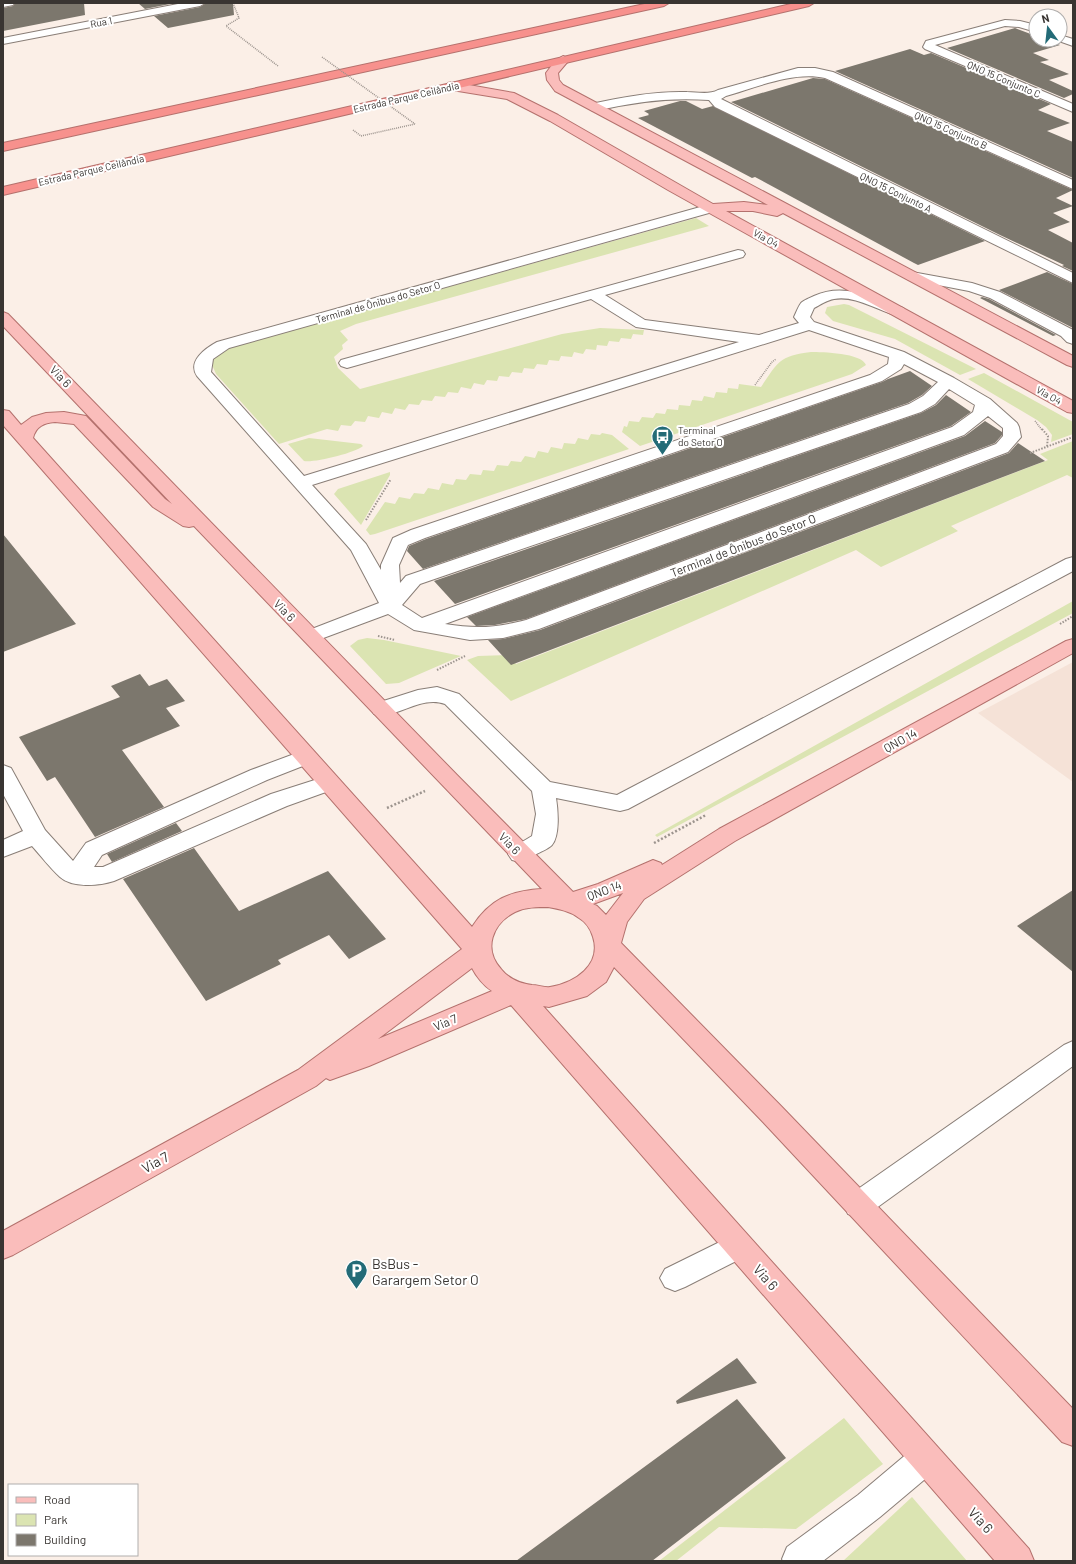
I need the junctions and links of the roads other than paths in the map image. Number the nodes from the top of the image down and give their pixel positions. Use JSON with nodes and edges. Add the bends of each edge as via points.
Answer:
{"nodes":[{"id":1,"x":9,"y":3,"type":"edge"},
{"id":2,"x":200,"y":3,"type":"edge"},
{"id":3,"x":664,"y":3,"type":"edge"},
{"id":4,"x":809,"y":3,"type":"edge"},
{"id":5,"x":3,"y":4,"type":"edge"},
{"id":6,"x":1028,"y":26,"type":"edge"},
{"id":7,"x":3,"y":41,"type":"edge"},
{"id":8,"x":563,"y":60,"type":"junction"},
{"id":9,"x":452,"y":86,"type":"junction"},
{"id":10,"x":717,"y":100,"type":"junction"},
{"id":11,"x":595,"y":107,"type":"junction"},
{"id":12,"x":1073,"y":108,"type":"edge"},
{"id":13,"x":46,"y":138,"type":"junction"},
{"id":14,"x":3,"y":143,"type":"edge"},
{"id":15,"x":3,"y":147,"type":"edge"},
{"id":16,"x":712,"y":170,"type":"junction"},
{"id":17,"x":1073,"y":185,"type":"edge"},
{"id":18,"x":673,"y":187,"type":"junction"},
{"id":19,"x":3,"y":190,"type":"edge"},
{"id":20,"x":711,"y":208,"type":"junction"},
{"id":21,"x":810,"y":222,"type":"junction"},
{"id":22,"x":738,"y":254,"type":"dead end"},
{"id":23,"x":912,"y":276,"type":"junction"},
{"id":24,"x":1073,"y":279,"type":"edge"},
{"id":25,"x":593,"y":294,"type":"junction"},
{"id":26,"x":899,"y":312,"type":"junction"},
{"id":27,"x":3,"y":317,"type":"edge"},
{"id":28,"x":809,"y":325,"type":"junction"},
{"id":29,"x":1073,"y":338,"type":"edge"},
{"id":30,"x":763,"y":340,"type":"junction"},
{"id":31,"x":898,"y":355,"type":"junction"},
{"id":32,"x":1073,"y":362,"type":"edge"},
{"id":33,"x":347,"y":363,"type":"dead end"},
{"id":34,"x":948,"y":381,"type":"junction"},
{"id":35,"x":984,"y":403,"type":"junction"},
{"id":36,"x":1073,"y":408,"type":"edge"},
{"id":37,"x":3,"y":415,"type":"edge"},
{"id":38,"x":24,"y":438,"type":"junction"},
{"id":39,"x":300,"y":484,"type":"junction"},
{"id":40,"x":216,"y":538,"type":"junction"},
{"id":41,"x":1073,"y":563,"type":"edge"},
{"id":42,"x":390,"y":606,"type":"junction"},
{"id":43,"x":421,"y":626,"type":"junction"},
{"id":44,"x":311,"y":636,"type":"junction"},
{"id":45,"x":1073,"y":645,"type":"edge"},
{"id":46,"x":381,"y":709,"type":"junction"},
{"id":47,"x":305,"y":757,"type":"junction"},
{"id":48,"x":3,"y":774,"type":"edge"},
{"id":49,"x":329,"y":782,"type":"junction"},
{"id":50,"x":543,"y":788,"type":"junction"},
{"id":51,"x":36,"y":835,"type":"junction"},
{"id":52,"x":727,"y":835,"type":"junction"},
{"id":53,"x":3,"y":848,"type":"edge"},
{"id":54,"x":520,"y":854,"type":"junction"},
{"id":55,"x":76,"y":875,"type":"junction"},
{"id":56,"x":569,"y":902,"type":"junction"},
{"id":57,"x":608,"y":945,"type":"junction"},
{"id":58,"x":478,"y":950,"type":"junction"},
{"id":59,"x":515,"y":992,"type":"junction"},
{"id":60,"x":1073,"y":1052,"type":"edge"},
{"id":61,"x":306,"y":1078,"type":"junction"},
{"id":62,"x":858,"y":1205,"type":"junction"},
{"id":63,"x":3,"y":1246,"type":"edge"},
{"id":64,"x":738,"y":1246,"type":"junction"},
{"id":65,"x":675,"y":1278,"type":"dead end"},
{"id":66,"x":1073,"y":1431,"type":"edge"},
{"id":67,"x":926,"y":1458,"type":"junction"},
{"id":68,"x":799,"y":1559,"type":"dead end"},
{"id":69,"x":1017,"y":1561,"type":"edge"}],
"edges":[{"from":1,"to":5,"type":"street"},
{"from":2,"to":7,"type":"street","name":"Rua 1"},
{"from":3,"to":13,"type":"highway"},
{"from":4,"to":8,"type":"highway","name":"Estrada Parque Ceilândia"},
{"from":6,"to":12,"type":"street","name":"QNO 15 Conjunto C","via":[[1005,23],[930,43],[929,47]]},
{"from":8,"to":9,"type":"highway","name":"Estrada Parque Ceilândia"},
{"from":8,"to":11,"type":"main road","via":[[554,68],[553,82],[559,88]]},
{"from":9,"to":18,"type":"main road","name":"Via O4","via":[[510,96],[554,118]]},
{"from":9,"to":19,"type":"highway","name":"Estrada Parque Ceilândia"},
{"from":10,"to":11,"type":"street","via":[[696,94],[654,96]]},
{"from":10,"to":17,"type":"street","name":"QNO 15 Conjunto B","via":[[722,93],[798,72],[815,72]]},
{"from":10,"to":24,"type":"street","name":"QNO 15 Conjunto A"},
{"from":11,"to":16,"type":"main road"},
{"from":13,"to":14,"type":"street"},
{"from":13,"to":15,"type":"highway"},
{"from":16,"to":18,"type":"main road","via":[[704,185]]},
{"from":16,"to":21,"type":"main road"},
{"from":18,"to":20,"type":"main road","name":"Via O4"},
{"from":20,"to":21,"type":"main road","via":[[753,206]]},
{"from":20,"to":26,"type":"main road","name":"Via O4"},
{"from":20,"to":39,"type":"street","name":"Terminal de Ônibus do Setor O","via":[[223,345],[213,350],[204,358],[202,373]]},
{"from":21,"to":23,"type":"main road"},
{"from":22,"to":25,"type":"street"},
{"from":23,"to":29,"type":"street","via":[[972,287],[995,295]]},
{"from":23,"to":32,"type":"main road"},
{"from":25,"to":30,"type":"street","via":[[641,324]]},
{"from":25,"to":33,"type":"street"},
{"from":26,"to":28,"type":"street","via":[[850,295],[828,295],[807,305],[802,317]]},
{"from":26,"to":36,"type":"main road","name":"Via O4"},
{"from":27,"to":40,"type":"main road","name":"Via 6"},
{"from":28,"to":30,"type":"street"},
{"from":28,"to":31,"type":"street","name":"Terminal de Ônibus do Setor O"},
{"from":30,"to":39,"type":"street"},
{"from":31,"to":34,"type":"street","name":"Terminal de Ônibus do Setor O"},
{"from":31,"to":42,"type":"street","via":[[895,366],[876,378],[400,542],[390,565]]},
{"from":34,"to":35,"type":"street","name":"Terminal de Ônibus do Setor O"},
{"from":34,"to":42,"type":"street","via":[[929,400],[915,408],[413,580]]},
{"from":35,"to":43,"type":"street","via":[[981,414],[958,431]]},
{"from":35,"to":43,"type":"street","name":"Terminal de Ônibus do Setor O","via":[[1011,427],[1012,437],[1002,448],[532,625],[502,632],[470,634]]},
{"from":37,"to":38,"type":"main road"},
{"from":38,"to":40,"type":"main road","via":[[27,428],[40,420],[66,416],[80,420],[159,503]]},
{"from":38,"to":47,"type":"main road"},
{"from":39,"to":42,"type":"street","name":"Terminal de Ônibus do Setor O","via":[[359,548]]},
{"from":40,"to":44,"type":"main road","name":"Via 6"},
{"from":41,"to":50,"type":"street","via":[[620,803]]},
{"from":42,"to":43,"type":"street","name":"Terminal de Ônibus do Setor O"},
{"from":42,"to":44,"type":"street"},
{"from":44,"to":46,"type":"main road","name":"Via 6"},
{"from":45,"to":52,"type":"main road","name":"QNO 14"},
{"from":46,"to":50,"type":"street","via":[[418,697],[437,694],[452,699]]},
{"from":46,"to":54,"type":"main road","name":"Via 6"},
{"from":47,"to":49,"type":"main road"},
{"from":47,"to":55,"type":"street","via":[[259,774],[94,850]]},
{"from":48,"to":51,"type":"street"},
{"from":49,"to":55,"type":"street","via":[[279,800],[106,875]]},
{"from":49,"to":58,"type":"main road"},
{"from":50,"to":54,"type":"street","via":[[548,814],[543,840]]},
{"from":51,"to":53,"type":"street"},
{"from":51,"to":55,"type":"street","via":[[69,872]]},
{"from":52,"to":56,"type":"main road","name":"QNO 14","via":[[606,891]]},
{"from":52,"to":57,"type":"main road","name":"QNO 14","via":[[636,893],[616,919]]},
{"from":54,"to":56,"type":"main road","name":"Via 6"},
{"from":56,"to":57,"type":"main road","via":[[589,912],[602,927]]},
{"from":56,"to":58,"type":"main road","via":[[548,898],[526,899],[506,906],[491,918],[481,933]]},
{"from":57,"to":59,"type":"main road","via":[[607,956],[596,975],[578,989],[549,997]]},
{"from":57,"to":62,"type":"main road"},
{"from":58,"to":59,"type":"main road","via":[[484,967],[492,977]]},
{"from":58,"to":61,"type":"main road","name":"Via 7"},
{"from":59,"to":61,"type":"main road","name":"Via 7","via":[[360,1058]]},
{"from":59,"to":64,"type":"main road","name":"Via 6"},
{"from":60,"to":62,"type":"street"},
{"from":61,"to":63,"type":"main road","name":"Via 7"},
{"from":62,"to":66,"type":"main road"},
{"from":64,"to":65,"type":"street"},
{"from":64,"to":67,"type":"main road","name":"Via 6"},
{"from":67,"to":68,"type":"street","via":[[869,1506]]},
{"from":67,"to":69,"type":"main road","name":"Via 6"}]}
